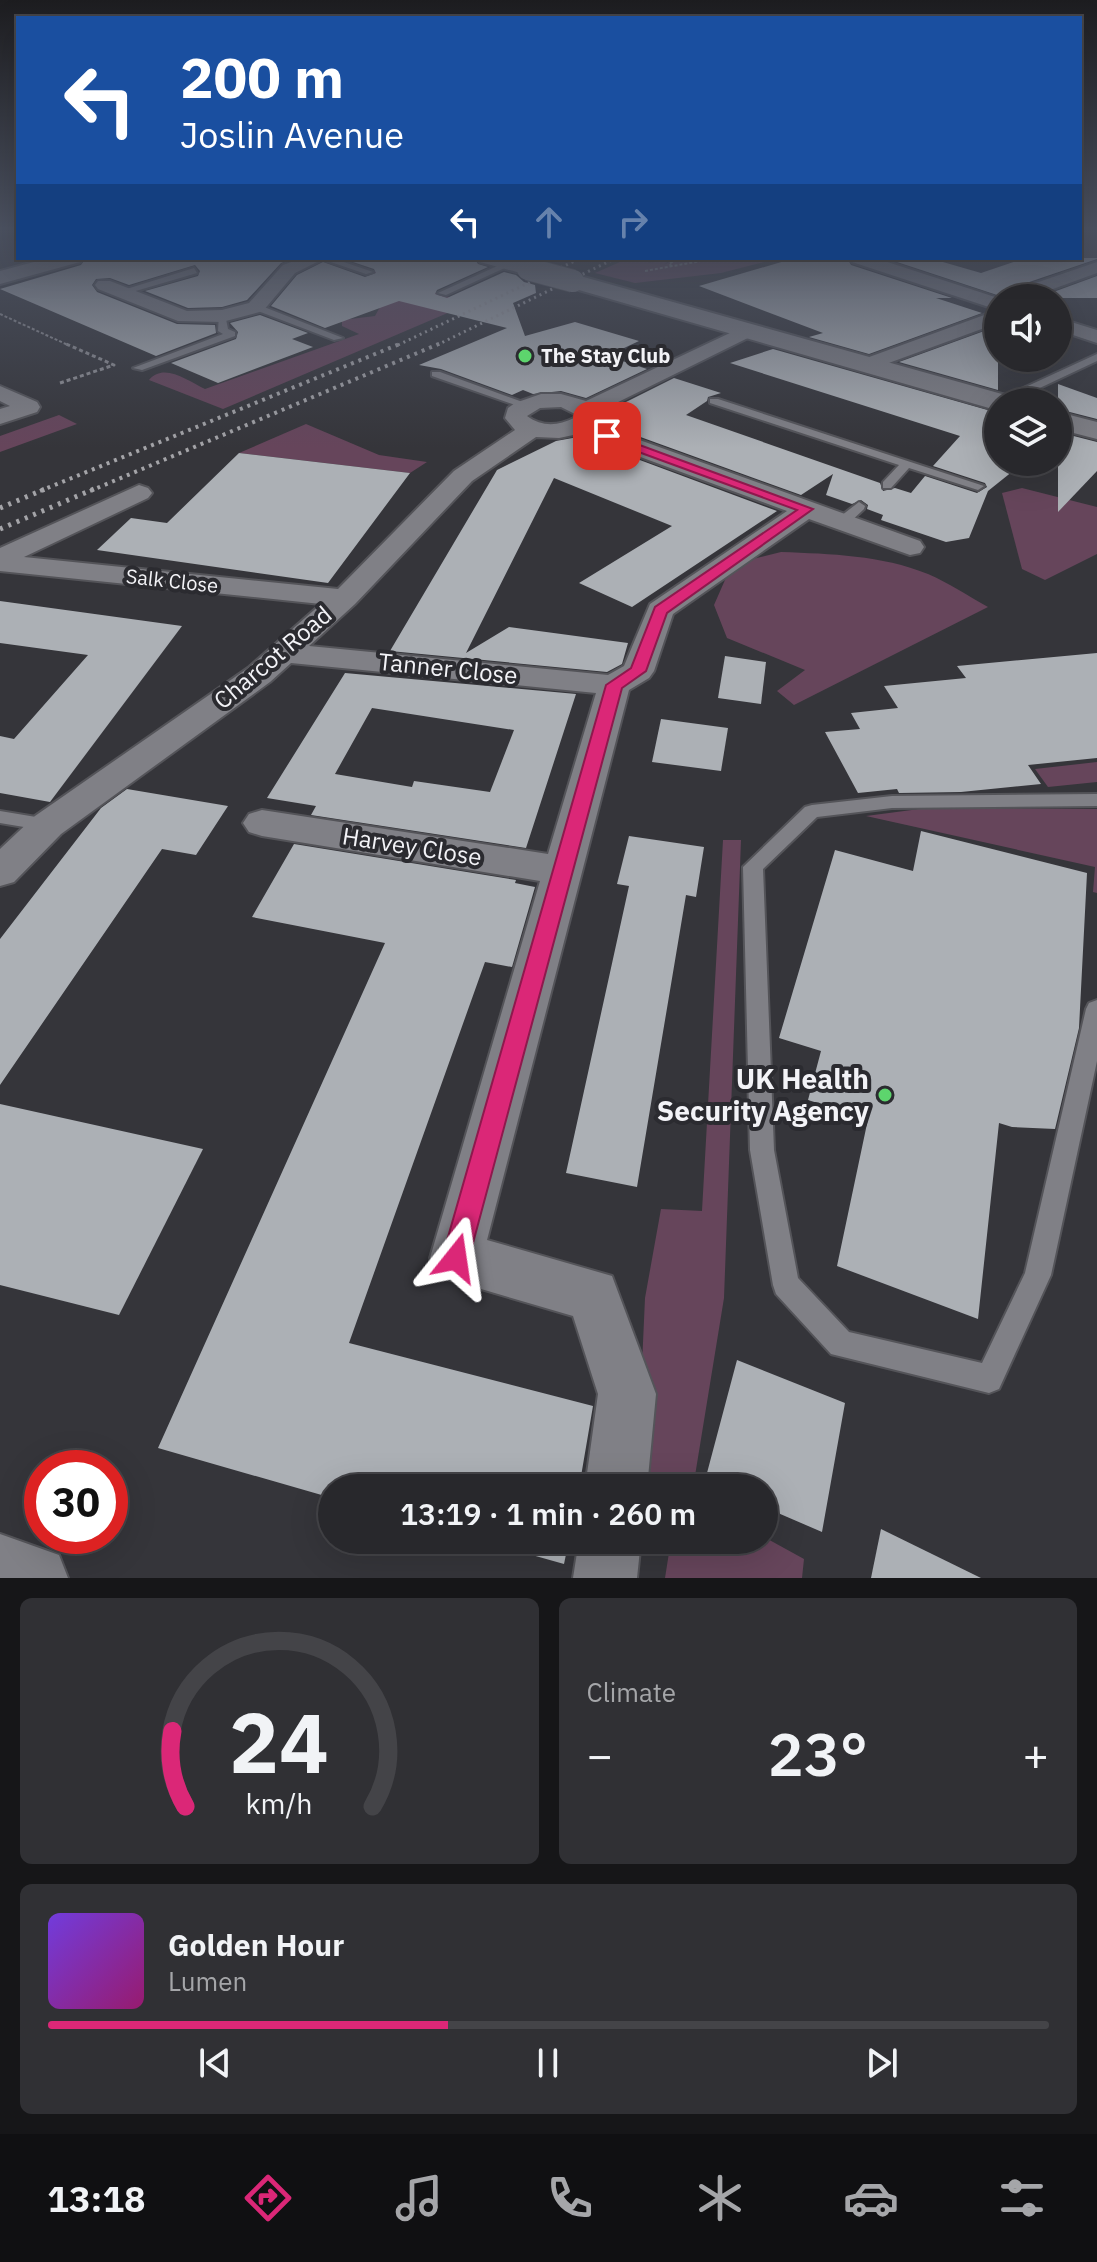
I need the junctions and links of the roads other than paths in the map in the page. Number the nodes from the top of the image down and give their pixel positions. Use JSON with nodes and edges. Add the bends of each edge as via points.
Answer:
{"nodes":[{"id":1,"x":143,"y":301,"type":"edge"},
{"id":2,"x":262,"y":301,"type":"edge"},
{"id":3,"x":644,"y":301,"type":"edge"},
{"id":4,"x":256,"y":307,"type":"junction"},
{"id":5,"x":984,"y":312,"type":"edge"},
{"id":6,"x":222,"y":316,"type":"junction"},
{"id":7,"x":721,"y":322,"type":"junction"},
{"id":8,"x":1072,"y":329,"type":"edge"},
{"id":9,"x":749,"y":330,"type":"junction"},
{"id":10,"x":1097,"y":337,"type":"edge"},
{"id":11,"x":338,"y":338,"type":"dead end"},
{"id":12,"x":1097,"y":357,"type":"edge"},
{"id":13,"x":868,"y":364,"type":"junction"},
{"id":14,"x":138,"y":368,"type":"dead end"},
{"id":15,"x":436,"y":374,"type":"dead end"},
{"id":16,"x":1031,"y":388,"type":"edge"},
{"id":17,"x":0,"y":393,"type":"edge"},
{"id":18,"x":984,"y":398,"type":"edge"},
{"id":19,"x":553,"y":400,"type":"junction"},
{"id":20,"x":714,"y":401,"type":"dead end"},
{"id":21,"x":0,"y":417,"type":"edge"},
{"id":22,"x":529,"y":417,"type":"junction"},
{"id":23,"x":583,"y":419,"type":"junction"},
{"id":24,"x":1072,"y":424,"type":"edge"},
{"id":25,"x":1097,"y":431,"type":"edge"},
{"id":26,"x":907,"y":463,"type":"junction"},
{"id":27,"x":887,"y":485,"type":"dead end"},
{"id":28,"x":978,"y":486,"type":"dead end"},
{"id":29,"x":139,"y":493,"type":"dead end"},
{"id":30,"x":836,"y":512,"type":"junction"},
{"id":31,"x":910,"y":547,"type":"dead end"},
{"id":32,"x":0,"y":561,"type":"edge"},
{"id":33,"x":345,"y":598,"type":"junction"},
{"id":34,"x":283,"y":653,"type":"junction"},
{"id":35,"x":614,"y":685,"type":"junction"},
{"id":36,"x":1097,"y":800,"type":"edge"},
{"id":37,"x":0,"y":817,"type":"edge"},
{"id":38,"x":262,"y":823,"type":"dead end"},
{"id":39,"x":48,"y":825,"type":"junction"},
{"id":40,"x":562,"y":870,"type":"junction"},
{"id":41,"x":0,"y":872,"type":"edge"},
{"id":42,"x":1097,"y":1009,"type":"edge"},
{"id":43,"x":618,"y":1474,"type":"edge"},
{"id":44,"x":608,"y":1554,"type":"edge"},
{"id":45,"x":0,"y":1566,"type":"edge"},
{"id":46,"x":36,"y":1578,"type":"edge"},
{"id":47,"x":605,"y":1578,"type":"edge"}],
"edges":[{"from":1,"to":6,"type":"street","via":[[185,317]]},
{"from":2,"to":4,"type":"street"},
{"from":3,"to":7,"type":"street","bridge":true},
{"from":4,"to":6,"type":"street"},
{"from":4,"to":11,"type":"lane"},
{"from":5,"to":13,"type":"street"},
{"from":6,"to":14,"type":"lane","via":[[223,331],[232,334]]},
{"from":7,"to":9,"type":"street"},
{"from":7,"to":19,"type":"street","name":"Charcot Road"},
{"from":8,"to":10,"type":"street"},
{"from":9,"to":13,"type":"street"},
{"from":9,"to":23,"type":"street","name":"Charcot Road","via":[[596,404]]},
{"from":12,"to":16,"type":"lane"},
{"from":13,"to":18,"type":"street"},
{"from":15,"to":22,"type":"lane"},
{"from":17,"to":21,"type":"street","via":[[29,407]]},
{"from":19,"to":22,"type":"street","name":"Charcot Road"},
{"from":19,"to":23,"type":"street","name":"Charcot Road","via":[[574,404]]},
{"from":20,"to":26,"type":"lane"},
{"from":22,"to":23,"type":"street","name":"Charcot Road","via":[[557,431]]},
{"from":22,"to":33,"type":"street","name":"Charcot Road","via":[[463,476]]},
{"from":23,"to":30,"type":"street"},
{"from":24,"to":25,"type":"street"},
{"from":26,"to":27,"type":"lane"},
{"from":26,"to":28,"type":"lane"},
{"from":29,"to":32,"type":"street","name":"Salk Close"},
{"from":30,"to":31,"type":"street"},
{"from":30,"to":35,"type":"street","via":[[660,610],[638,671]]},
{"from":32,"to":33,"type":"street","name":"Salk Close"},
{"from":33,"to":34,"type":"street","name":"Charcot Road"},
{"from":34,"to":35,"type":"street","name":"Tanner Close"},
{"from":34,"to":39,"type":"street","name":"Charcot Road"},
{"from":35,"to":40,"type":"street"},
{"from":36,"to":42,"type":"lane","via":[[892,802],[812,811],[753,867],[762,1150],[786,1285],[841,1344],[989,1379],[1038,1275]]},
{"from":37,"to":39,"type":"lane"},
{"from":38,"to":40,"type":"street","name":"Harvey Close"},
{"from":39,"to":41,"type":"street","name":"Charcot Road"},
{"from":40,"to":43,"type":"street","via":[[456,1258],[593,1295],[627,1394]]},
{"from":44,"to":47,"type":"street"},
{"from":45,"to":46,"type":"street"}]}
